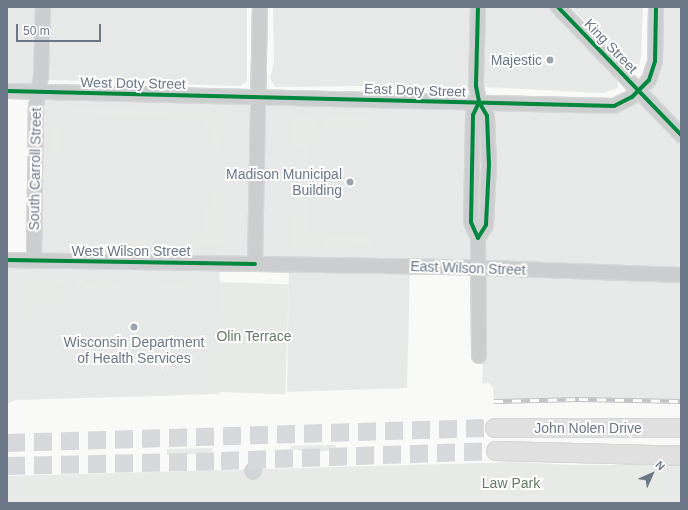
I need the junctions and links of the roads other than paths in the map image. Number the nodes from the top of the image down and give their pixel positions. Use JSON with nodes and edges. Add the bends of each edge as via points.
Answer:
{"nodes":[{"id":1,"x":43,"y":7,"type":"edge"},
{"id":2,"x":260,"y":7,"type":"edge"},
{"id":3,"x":478,"y":7,"type":"edge"},
{"id":4,"x":558,"y":7,"type":"edge"},
{"id":5,"x":656,"y":7,"type":"edge"},
{"id":6,"x":7,"y":91,"type":"edge"},
{"id":7,"x":639,"y":91,"type":"junction"},
{"id":8,"x":38,"y":92,"type":"junction"},
{"id":9,"x":259,"y":97,"type":"junction"},
{"id":10,"x":479,"y":102,"type":"junction"},
{"id":11,"x":681,"y":135,"type":"edge"},
{"id":12,"x":7,"y":260,"type":"edge"},
{"id":13,"x":34,"y":260,"type":"junction"},
{"id":14,"x":255,"y":264,"type":"junction"},
{"id":15,"x":478,"y":268,"type":"junction"},
{"id":16,"x":681,"y":275,"type":"edge"},
{"id":17,"x":479,"y":356,"type":"dead end"},
{"id":18,"x":495,"y":428,"type":"tunnel mouth"},
{"id":19,"x":681,"y":428,"type":"edge"},
{"id":20,"x":496,"y":451,"type":"tunnel mouth"},
{"id":21,"x":681,"y":456,"type":"edge"}],
"edges":[{"from":1,"to":8,"type":"street","name":"South Carroll Street"},
{"from":2,"to":9,"type":"street"},
{"from":3,"to":10,"type":"street","via":[[476,86]]},
{"from":4,"to":7,"type":"street","name":"King Street"},
{"from":5,"to":7,"type":"street","name":"East Doty Street","via":[[655,61],[649,80]]},
{"from":6,"to":8,"type":"street","name":"West Doty Street"},
{"from":7,"to":10,"type":"street","name":"East Doty Street","via":[[623,103],[614,106]]},
{"from":7,"to":11,"type":"street","name":"King Street"},
{"from":8,"to":9,"type":"street","name":"West Doty Street"},
{"from":8,"to":13,"type":"street","name":"South Carroll Street"},
{"from":9,"to":10,"type":"street","name":"East Doty Street"},
{"from":9,"to":14,"type":"street"},
{"from":10,"to":15,"type":"street","via":[[473,115],[471,222],[478,238]]},
{"from":12,"to":13,"type":"street","name":"West Wilson Street"},
{"from":13,"to":14,"type":"street","name":"West Wilson Street"},
{"from":14,"to":15,"type":"street","name":"East Wilson Street"},
{"from":15,"to":16,"type":"street","name":"East Wilson Street"},
{"from":15,"to":17,"type":"street"},
{"from":18,"to":19,"type":"main road","name":"John Nolen Drive"},
{"from":20,"to":21,"type":"main road","name":"John Nolen Drive"}]}
